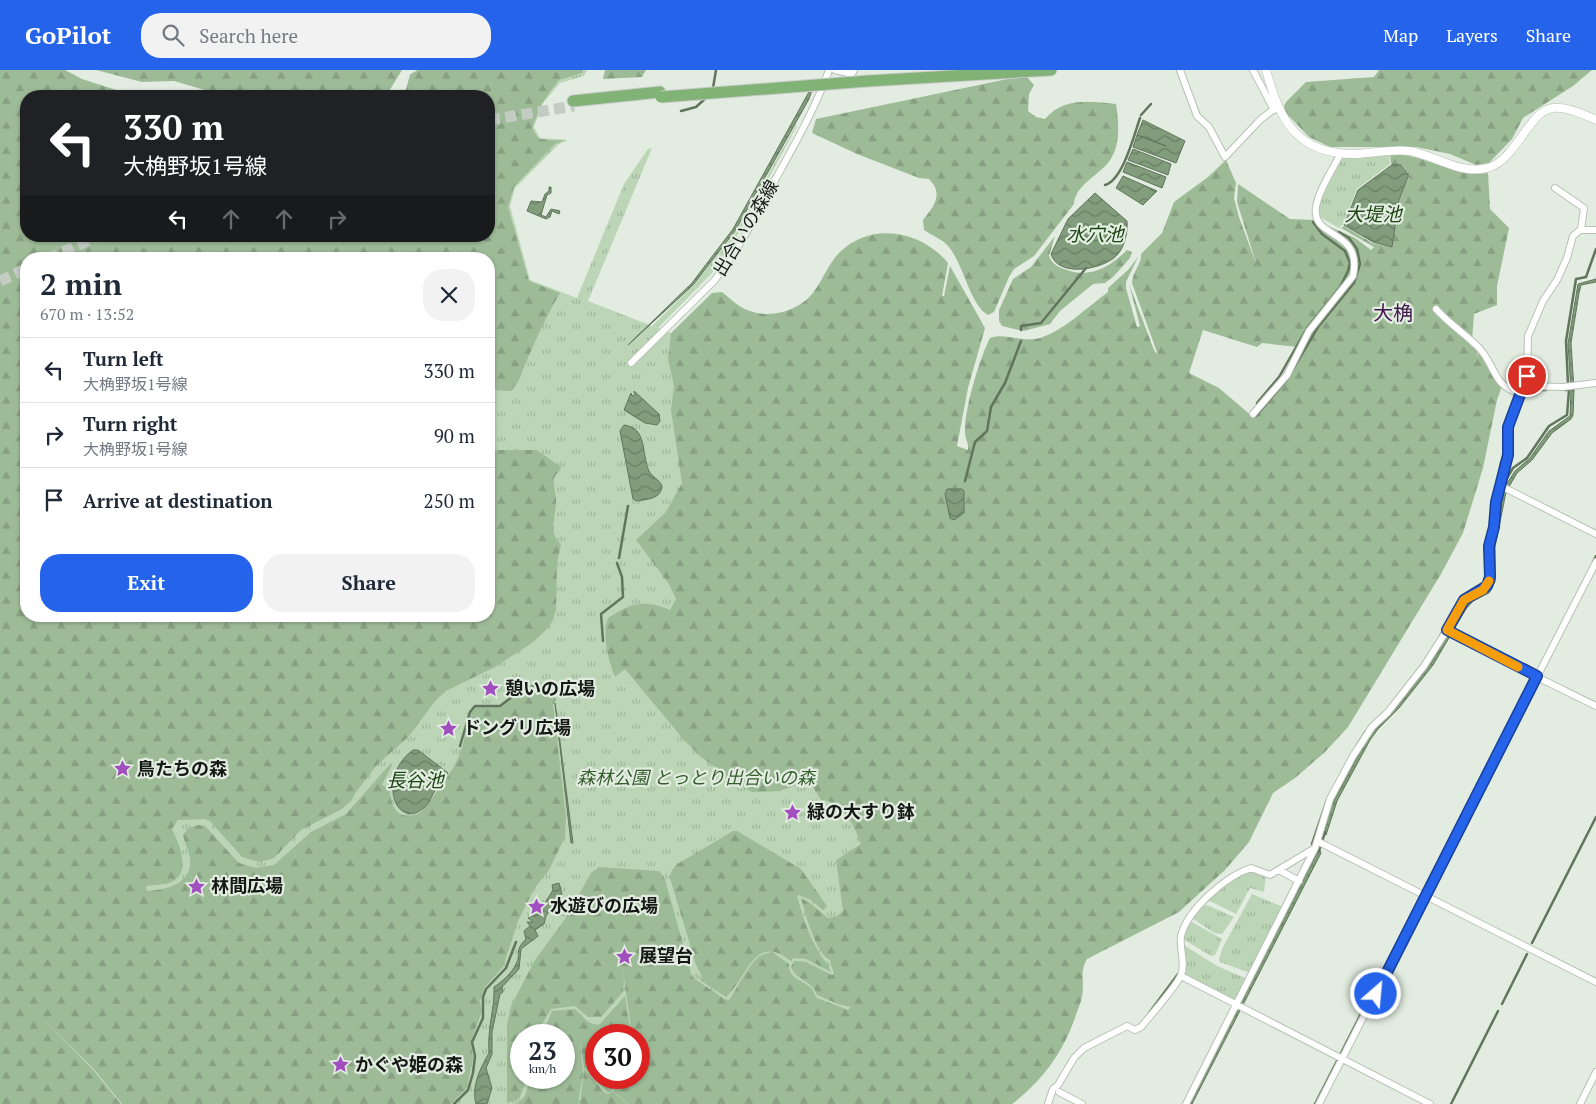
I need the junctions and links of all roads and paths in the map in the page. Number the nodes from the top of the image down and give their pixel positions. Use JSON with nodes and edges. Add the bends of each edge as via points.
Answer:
{"nodes":[{"id":1,"x":829,"y":70,"type":"edge"},
{"id":2,"x":835,"y":70,"type":"edge"},
{"id":3,"x":976,"y":70,"type":"edge"},
{"id":4,"x":1051,"y":70,"type":"edge"},
{"id":5,"x":1180,"y":70,"type":"edge"},
{"id":6,"x":1253,"y":70,"type":"edge"},
{"id":7,"x":1266,"y":70,"type":"edge"},
{"id":8,"x":853,"y":72,"type":"edge"},
{"id":9,"x":867,"y":79,"type":"junction"},
{"id":10,"x":573,"y":103,"type":"tunnel mouth"},
{"id":11,"x":1275,"y":108,"type":"junction"},
{"id":12,"x":1596,"y":120,"type":"edge"},
{"id":13,"x":1341,"y":153,"type":"junction"},
{"id":14,"x":1556,"y":188,"type":"dead end"},
{"id":15,"x":1582,"y":230,"type":"junction"},
{"id":16,"x":1596,"y":230,"type":"edge"},
{"id":17,"x":1436,"y":309,"type":"dead end"},
{"id":18,"x":1477,"y":347,"type":"junction"},
{"id":19,"x":1479,"y":358,"type":"dead end"},
{"id":20,"x":631,"y":363,"type":"dead end"},
{"id":21,"x":1596,"y":383,"type":"edge"},
{"id":22,"x":1525,"y":386,"type":"junction"},
{"id":23,"x":1522,"y":394,"type":"junction"},
{"id":24,"x":1253,"y":414,"type":"dead end"},
{"id":25,"x":1501,"y":486,"type":"junction"},
{"id":26,"x":1596,"y":534,"type":"edge"},
{"id":27,"x":1596,"y":562,"type":"edge"},
{"id":28,"x":1447,"y":630,"type":"junction"},
{"id":29,"x":1537,"y":676,"type":"junction"},
{"id":30,"x":1596,"y":706,"type":"edge"},
{"id":31,"x":1316,"y":844,"type":"junction"},
{"id":32,"x":1279,"y":870,"type":"junction"},
{"id":33,"x":1299,"y":881,"type":"junction"},
{"id":34,"x":1426,"y":896,"type":"junction"},
{"id":35,"x":1181,"y":976,"type":"junction"},
{"id":36,"x":1596,"y":982,"type":"edge"},
{"id":37,"x":1237,"y":1004,"type":"junction"},
{"id":38,"x":1343,"y":1060,"type":"junction"},
{"id":39,"x":1596,"y":1072,"type":"edge"},
{"id":40,"x":1059,"y":1092,"type":"dead end"},
{"id":41,"x":1048,"y":1104,"type":"edge"},
{"id":42,"x":1082,"y":1104,"type":"edge"},
{"id":43,"x":1186,"y":1104,"type":"edge"},
{"id":44,"x":1319,"y":1104,"type":"edge"},
{"id":45,"x":1430,"y":1104,"type":"edge"},
{"id":46,"x":1580,"y":1104,"type":"edge"}],
"edges":[{"from":1,"to":20,"type":"street","name":"出合いの森線","via":[[812,114],[725,267]]},
{"from":2,"to":8,"type":"street"},
{"from":3,"to":9,"type":"highway"},
{"from":4,"to":9,"type":"highway"},
{"from":5,"to":11,"type":"street","via":[[1198,116],[1209,127],[1225,157]]},
{"from":6,"to":11,"type":"street"},
{"from":7,"to":11,"type":"street"},
{"from":9,"to":10,"type":"highway"},
{"from":11,"to":13,"type":"street","via":[[1302,138],[1325,150]]},
{"from":12,"to":13,"type":"street","via":[[1566,108],[1554,107],[1543,111],[1502,160],[1476,170],[1410,151]]},
{"from":13,"to":24,"type":"street","via":[[1316,206],[1316,218],[1322,227],[1350,246],[1355,265],[1353,276],[1309,331],[1287,375]]},
{"from":14,"to":15,"type":"street","via":[[1584,208]]},
{"from":15,"to":16,"type":"street"},
{"from":15,"to":22,"type":"street","via":[[1573,236],[1567,258],[1528,336]]},
{"from":17,"to":18,"type":"street"},
{"from":18,"to":19,"type":"street"},
{"from":18,"to":23,"type":"street","via":[[1498,380],[1510,390]]},
{"from":21,"to":22,"type":"street"},
{"from":22,"to":23,"type":"street"},
{"from":23,"to":25,"type":"street","via":[[1508,427],[1508,449]]},
{"from":25,"to":26,"type":"street"},
{"from":25,"to":28,"type":"street","via":[[1489,546],[1490,577],[1487,586],[1464,600]]},
{"from":27,"to":29,"type":"street"},
{"from":28,"to":29,"type":"street"},
{"from":28,"to":31,"type":"street","via":[[1424,666],[1364,738],[1330,799]]},
{"from":29,"to":30,"type":"street"},
{"from":29,"to":34,"type":"street"},
{"from":31,"to":32,"type":"street"},
{"from":31,"to":33,"type":"street"},
{"from":31,"to":34,"type":"street"},
{"from":32,"to":33,"type":"street"},
{"from":32,"to":35,"type":"street","via":[[1270,875],[1256,868],[1243,870],[1227,879],[1196,910],[1184,926]]},
{"from":33,"to":37,"type":"street"},
{"from":34,"to":36,"type":"street"},
{"from":34,"to":38,"type":"street"},
{"from":35,"to":37,"type":"street"},
{"from":35,"to":41,"type":"street","via":[[1138,1030],[1127,1026],[1084,1048],[1053,1089]]},
{"from":37,"to":38,"type":"street"},
{"from":37,"to":43,"type":"street"},
{"from":38,"to":44,"type":"street"},
{"from":38,"to":45,"type":"street"},
{"from":39,"to":46,"type":"street"},
{"from":40,"to":42,"type":"street"}]}
